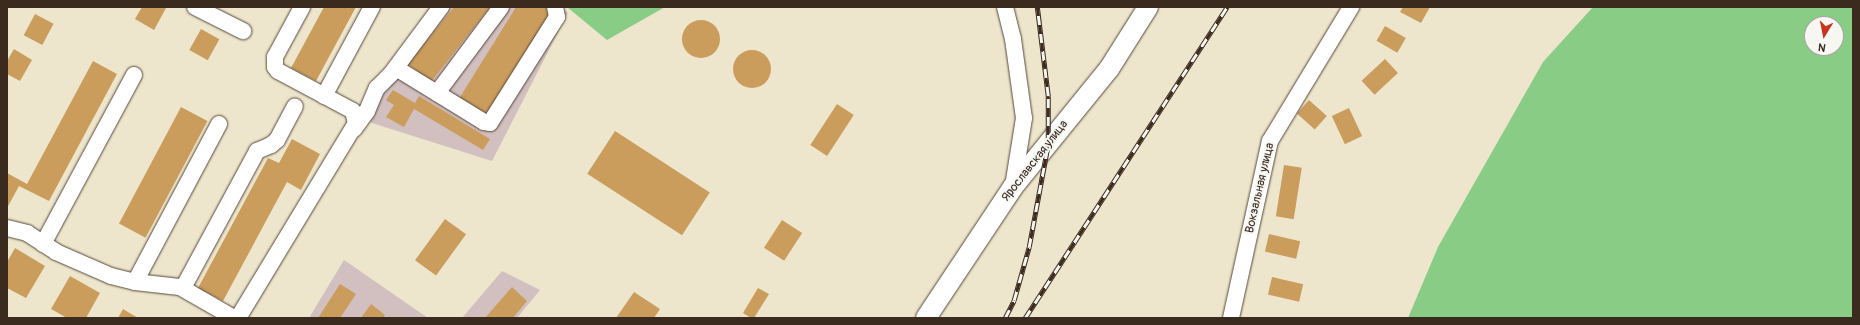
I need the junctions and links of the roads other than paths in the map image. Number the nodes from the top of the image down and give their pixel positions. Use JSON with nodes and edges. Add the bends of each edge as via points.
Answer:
{"nodes":[{"id":1,"x":195,"y":7,"type":"edge"},
{"id":2,"x":302,"y":7,"type":"edge"},
{"id":3,"x":372,"y":7,"type":"edge"},
{"id":4,"x":441,"y":7,"type":"edge"},
{"id":5,"x":501,"y":7,"type":"edge"},
{"id":6,"x":555,"y":7,"type":"edge"},
{"id":7,"x":1005,"y":7,"type":"edge"},
{"id":8,"x":1148,"y":7,"type":"edge"},
{"id":9,"x":1351,"y":7,"type":"edge"},
{"id":10,"x":243,"y":31,"type":"dead end"},
{"id":11,"x":396,"y":68,"type":"junction"},
{"id":12,"x":134,"y":75,"type":"dead end"},
{"id":13,"x":437,"y":93,"type":"junction"},
{"id":14,"x":324,"y":96,"type":"junction"},
{"id":15,"x":295,"y":106,"type":"dead end"},
{"id":16,"x":219,"y":124,"type":"dead end"},
{"id":17,"x":354,"y":129,"type":"junction"},
{"id":18,"x":1013,"y":187,"type":"junction"},
{"id":19,"x":7,"y":228,"type":"edge"},
{"id":20,"x":43,"y":244,"type":"junction"},
{"id":21,"x":135,"y":282,"type":"junction"},
{"id":22,"x":183,"y":288,"type":"junction"},
{"id":23,"x":234,"y":318,"type":"edge"},
{"id":24,"x":238,"y":318,"type":"edge"},
{"id":25,"x":926,"y":318,"type":"edge"},
{"id":26,"x":1231,"y":318,"type":"edge"}],
"edges":[{"from":1,"to":10,"type":"street"},
{"from":2,"to":14,"type":"street","via":[[276,56],[275,67]]},
{"from":3,"to":14,"type":"street"},
{"from":4,"to":11,"type":"street"},
{"from":5,"to":13,"type":"street"},
{"from":6,"to":13,"type":"street","via":[[557,17],[493,121],[484,122]]},
{"from":7,"to":18,"type":"street","via":[[1013,39],[1024,118]]},
{"from":8,"to":18,"type":"main road","name":"Ярославская улица","via":[[1109,69]]},
{"from":9,"to":26,"type":"street","name":"Вокзальная улица","via":[[1270,141]]},
{"from":11,"to":13,"type":"street"},
{"from":11,"to":17,"type":"street","via":[[377,88],[367,111]]},
{"from":12,"to":20,"type":"street"},
{"from":14,"to":17,"type":"street","via":[[353,111],[356,123]]},
{"from":15,"to":22,"type":"street","via":[[277,140],[271,146],[257,151]]},
{"from":16,"to":21,"type":"street"},
{"from":17,"to":24,"type":"street"},
{"from":18,"to":25,"type":"main road","name":"Ярославская улица"},
{"from":19,"to":20,"type":"street","via":[[27,233]]},
{"from":20,"to":21,"type":"street","via":[[81,265]]},
{"from":21,"to":22,"type":"street"},
{"from":22,"to":23,"type":"street"}]}
